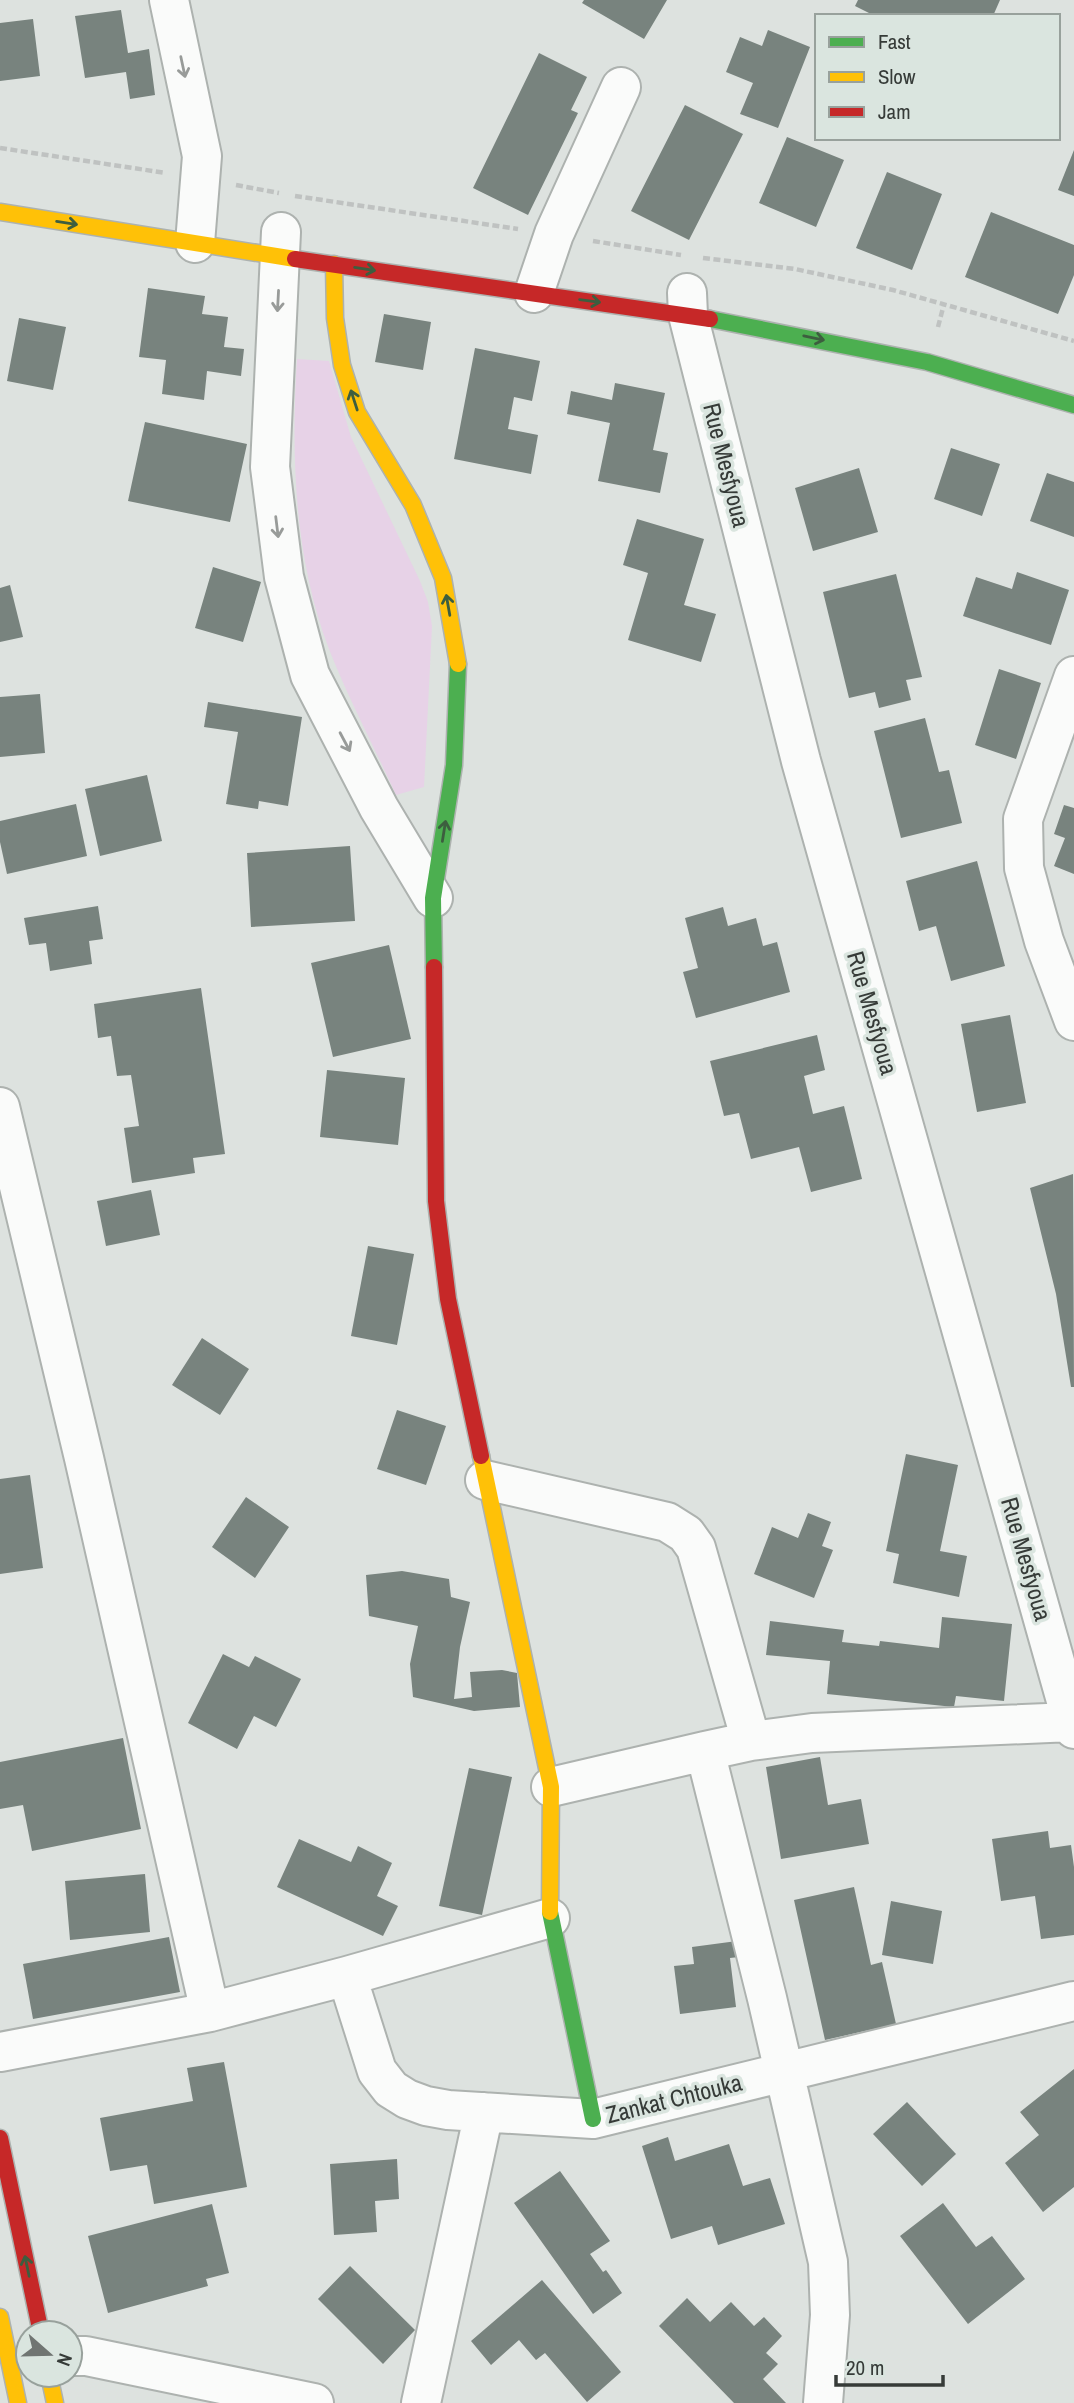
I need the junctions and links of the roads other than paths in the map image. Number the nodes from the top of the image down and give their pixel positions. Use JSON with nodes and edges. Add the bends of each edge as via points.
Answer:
{"nodes":[{"id":1,"x":169,"y":0,"type":"edge"},
{"id":2,"x":621,"y":87,"type":"dead end"},
{"id":3,"x":0,"y":212,"type":"edge"},
{"id":4,"x":196,"y":225,"type":"junction"},
{"id":5,"x":281,"y":238,"type":"junction"},
{"id":6,"x":334,"y":264,"type":"junction"},
{"id":7,"x":539,"y":277,"type":"junction"},
{"id":8,"x":687,"y":299,"type":"junction"},
{"id":9,"x":1074,"y":405,"type":"edge"},
{"id":10,"x":1074,"y":676,"type":"edge"},
{"id":11,"x":433,"y":898,"type":"junction"},
{"id":12,"x":1074,"y":1021,"type":"edge"},
{"id":13,"x":0,"y":1107,"type":"edge"},
{"id":14,"x":485,"y":1480,"type":"junction"},
{"id":15,"x":1073,"y":1725,"type":"edge"},
{"id":16,"x":751,"y":1741,"type":"junction"},
{"id":17,"x":705,"y":1751,"type":"junction"},
{"id":18,"x":551,"y":1787,"type":"junction"},
{"id":19,"x":550,"y":1918,"type":"junction"},
{"id":20,"x":346,"y":1976,"type":"junction"},
{"id":21,"x":1074,"y":2001,"type":"edge"},
{"id":22,"x":210,"y":2012,"type":"junction"},
{"id":23,"x":0,"y":2052,"type":"edge"},
{"id":24,"x":785,"y":2073,"type":"junction"},
{"id":25,"x":484,"y":2112,"type":"junction"},
{"id":26,"x":593,"y":2119,"type":"junction"},
{"id":27,"x":0,"y":2138,"type":"edge"},
{"id":28,"x":0,"y":2317,"type":"edge"},
{"id":29,"x":38,"y":2319,"type":"edge"},
{"id":30,"x":14,"y":2350,"type":"edge"},
{"id":31,"x":84,"y":2356,"type":"edge"},
{"id":32,"x":314,"y":2403,"type":"edge"},
{"id":33,"x":422,"y":2403,"type":"edge"},
{"id":34,"x":823,"y":2403,"type":"edge"}],
"edges":[{"from":1,"to":4,"type":"street","one_way":true,"via":[[202,156]]},
{"from":2,"to":7,"type":"street"},
{"from":3,"to":4,"type":"street","one_way":true},
{"from":4,"to":5,"type":"street"},
{"from":5,"to":6,"type":"street"},
{"from":5,"to":11,"type":"street","one_way":true,"via":[[270,467],[284,577],[310,675],[379,808]]},
{"from":6,"to":7,"type":"street","one_way":true},
{"from":11,"to":6,"type":"street","one_way":true,"via":[[454,765],[459,667],[443,578],[413,505],[358,412],[342,365]]},
{"from":7,"to":8,"type":"street","one_way":true},
{"from":8,"to":9,"type":"street","one_way":true,"via":[[797,335],[926,362]]},
{"from":8,"to":15,"type":"street","name":"Rue Mesfyoua","via":[[801,761]]},
{"from":10,"to":12,"type":"street","via":[[1023,819],[1024,868],[1044,941]]},
{"from":11,"to":14,"type":"street","via":[[436,1201],[448,1299]]},
{"from":13,"to":22,"type":"street"},
{"from":14,"to":16,"type":"street","via":[[667,1522],[686,1534],[696,1548]]},
{"from":14,"to":18,"type":"street"},
{"from":15,"to":16,"type":"street","via":[[812,1734]]},
{"from":16,"to":17,"type":"street"},
{"from":17,"to":18,"type":"street"},
{"from":17,"to":24,"type":"street"},
{"from":18,"to":19,"type":"street"},
{"from":19,"to":20,"type":"street"},
{"from":19,"to":26,"type":"street"},
{"from":20,"to":22,"type":"street"},
{"from":20,"to":25,"type":"street","name":"Zankat Chtouka","via":[[377,2071],[391,2089],[426,2106]]},
{"from":21,"to":24,"type":"street","name":"Zankat Chtouka"},
{"from":22,"to":23,"type":"street"},
{"from":24,"to":26,"type":"street","name":"Zankat Chtouka"},
{"from":24,"to":34,"type":"street","via":[[828,2262],[830,2315]]},
{"from":25,"to":26,"type":"street","name":"Zankat Chtouka"},
{"from":25,"to":33,"type":"street"},
{"from":29,"to":27,"type":"street","one_way":true},
{"from":28,"to":30,"type":"street"},
{"from":31,"to":32,"type":"street"}]}
